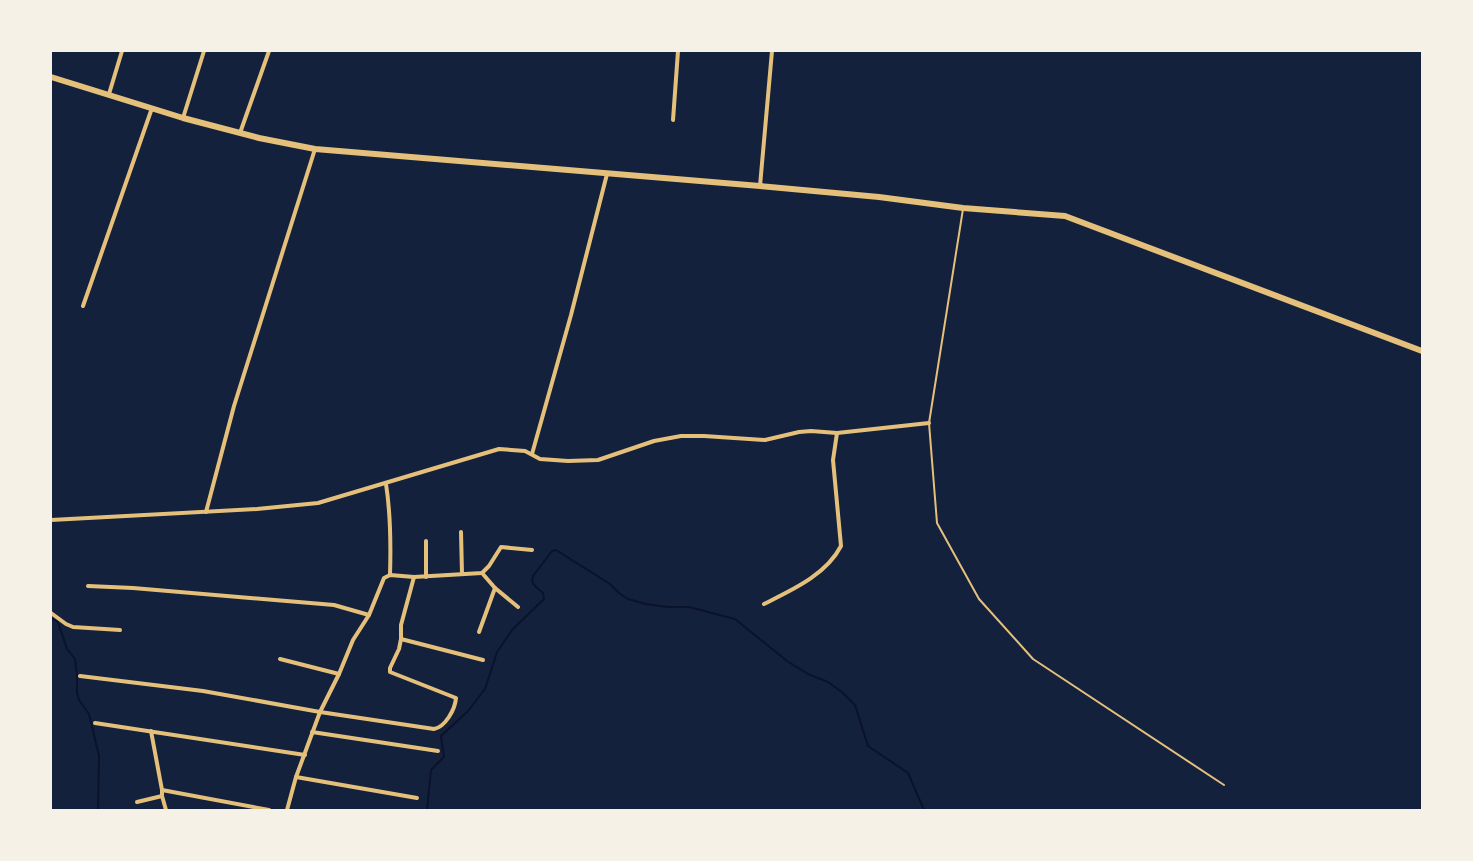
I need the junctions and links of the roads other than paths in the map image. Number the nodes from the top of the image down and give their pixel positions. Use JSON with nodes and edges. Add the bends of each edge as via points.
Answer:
{"nodes":[{"id":1,"x":122,"y":51,"type":"edge"},
{"id":2,"x":204,"y":51,"type":"edge"},
{"id":3,"x":269,"y":51,"type":"edge"},
{"id":4,"x":678,"y":51,"type":"edge"},
{"id":5,"x":772,"y":51,"type":"edge"},
{"id":6,"x":51,"y":76,"type":"edge"},
{"id":7,"x":108,"y":94,"type":"junction"},
{"id":8,"x":152,"y":108,"type":"junction"},
{"id":9,"x":183,"y":118,"type":"junction"},
{"id":10,"x":673,"y":120,"type":"dead end"},
{"id":11,"x":240,"y":133,"type":"junction"},
{"id":12,"x":315,"y":149,"type":"junction"},
{"id":13,"x":607,"y":174,"type":"junction"},
{"id":14,"x":760,"y":186,"type":"junction"},
{"id":15,"x":963,"y":208,"type":"junction"},
{"id":16,"x":83,"y":306,"type":"dead end"},
{"id":17,"x":1422,"y":351,"type":"edge"},
{"id":18,"x":929,"y":423,"type":"junction"},
{"id":19,"x":837,"y":433,"type":"junction"},
{"id":20,"x":532,"y":454,"type":"junction"},
{"id":21,"x":386,"y":484,"type":"junction"},
{"id":22,"x":206,"y":512,"type":"junction"},
{"id":23,"x":51,"y":520,"type":"edge"},
{"id":24,"x":460,"y":532,"type":"dead end"},
{"id":25,"x":426,"y":541,"type":"dead end"},
{"id":26,"x":532,"y":550,"type":"dead end"},
{"id":27,"x":482,"y":572,"type":"junction"},
{"id":28,"x":462,"y":574,"type":"junction"},
{"id":29,"x":390,"y":575,"type":"junction"},
{"id":30,"x":414,"y":577,"type":"junction"},
{"id":31,"x":426,"y":577,"type":"junction"},
{"id":32,"x":88,"y":586,"type":"dead end"},
{"id":33,"x":495,"y":588,"type":"junction"},
{"id":34,"x":764,"y":604,"type":"dead end"},
{"id":35,"x":518,"y":607,"type":"dead end"},
{"id":36,"x":51,"y":614,"type":"edge"},
{"id":37,"x":369,"y":615,"type":"junction"},
{"id":38,"x":120,"y":630,"type":"dead end"},
{"id":39,"x":479,"y":632,"type":"dead end"},
{"id":40,"x":401,"y":639,"type":"junction"},
{"id":41,"x":280,"y":659,"type":"dead end"},
{"id":42,"x":483,"y":660,"type":"dead end"},
{"id":43,"x":339,"y":674,"type":"junction"},
{"id":44,"x":80,"y":676,"type":"dead end"},
{"id":45,"x":320,"y":712,"type":"junction"},
{"id":46,"x":96,"y":723,"type":"dead end"},
{"id":47,"x":151,"y":731,"type":"junction"},
{"id":48,"x":312,"y":732,"type":"junction"},
{"id":49,"x":438,"y":751,"type":"dead end"},
{"id":50,"x":305,"y":755,"type":"junction"},
{"id":51,"x":296,"y":777,"type":"junction"},
{"id":52,"x":1224,"y":785,"type":"dead end"},
{"id":53,"x":162,"y":790,"type":"junction"},
{"id":54,"x":162,"y":796,"type":"junction"},
{"id":55,"x":417,"y":798,"type":"dead end"},
{"id":56,"x":137,"y":802,"type":"dead end"},
{"id":57,"x":166,"y":810,"type":"edge"},
{"id":58,"x":269,"y":810,"type":"edge"},
{"id":59,"x":287,"y":810,"type":"edge"}],
"edges":[{"from":1,"to":7,"type":"street"},
{"from":2,"to":9,"type":"street"},
{"from":3,"to":11,"type":"street"},
{"from":4,"to":10,"type":"street"},
{"from":5,"to":14,"type":"street"},
{"from":6,"to":7,"type":"main road"},
{"from":7,"to":8,"type":"main road"},
{"from":8,"to":9,"type":"main road"},
{"from":8,"to":16,"type":"street"},
{"from":9,"to":11,"type":"main road"},
{"from":11,"to":12,"type":"main road"},
{"from":12,"to":13,"type":"main road"},
{"from":12,"to":22,"type":"street","via":[[234,406]]},
{"from":13,"to":14,"type":"main road"},
{"from":13,"to":20,"type":"street"},
{"from":14,"to":15,"type":"main road"},
{"from":15,"to":17,"type":"main road","via":[[1065,216]]},
{"from":15,"to":18,"type":"lane"},
{"from":18,"to":19,"type":"street"},
{"from":18,"to":52,"type":"lane","via":[[937,523],[979,599],[1033,660]]},
{"from":19,"to":20,"type":"street","via":[[800,432],[765,440],[680,436],[654,441],[598,460],[568,461],[540,458]]},
{"from":19,"to":34,"type":"street","via":[[833,460],[842,546],[809,580]]},
{"from":20,"to":21,"type":"street","via":[[519,450],[499,449]]},
{"from":21,"to":22,"type":"street","via":[[318,503]]},
{"from":21,"to":29,"type":"street","via":[[391,525]]},
{"from":22,"to":23,"type":"street"},
{"from":24,"to":28,"type":"street"},
{"from":25,"to":31,"type":"street"},
{"from":26,"to":27,"type":"street","via":[[501,547]]},
{"from":27,"to":28,"type":"street"},
{"from":27,"to":33,"type":"street"},
{"from":28,"to":31,"type":"street"},
{"from":29,"to":30,"type":"street"},
{"from":29,"to":37,"type":"street","via":[[384,578]]},
{"from":30,"to":31,"type":"street"},
{"from":30,"to":40,"type":"street","via":[[401,625]]},
{"from":32,"to":37,"type":"street","via":[[334,605]]},
{"from":33,"to":35,"type":"street"},
{"from":33,"to":39,"type":"street"},
{"from":36,"to":38,"type":"street","via":[[73,627]]},
{"from":37,"to":43,"type":"street","via":[[352,640]]},
{"from":40,"to":42,"type":"street"},
{"from":40,"to":45,"type":"street","via":[[390,672],[456,698],[456,703],[445,723],[434,729]]},
{"from":41,"to":43,"type":"street"},
{"from":43,"to":45,"type":"street"},
{"from":44,"to":45,"type":"street","via":[[203,691]]},
{"from":45,"to":48,"type":"street"},
{"from":46,"to":47,"type":"street"},
{"from":47,"to":50,"type":"street"},
{"from":47,"to":53,"type":"street"},
{"from":48,"to":49,"type":"street"},
{"from":48,"to":50,"type":"street"},
{"from":50,"to":51,"type":"street"},
{"from":51,"to":55,"type":"street"},
{"from":51,"to":59,"type":"street"},
{"from":53,"to":54,"type":"street"},
{"from":53,"to":58,"type":"street"},
{"from":54,"to":56,"type":"street"},
{"from":54,"to":57,"type":"street"}]}
